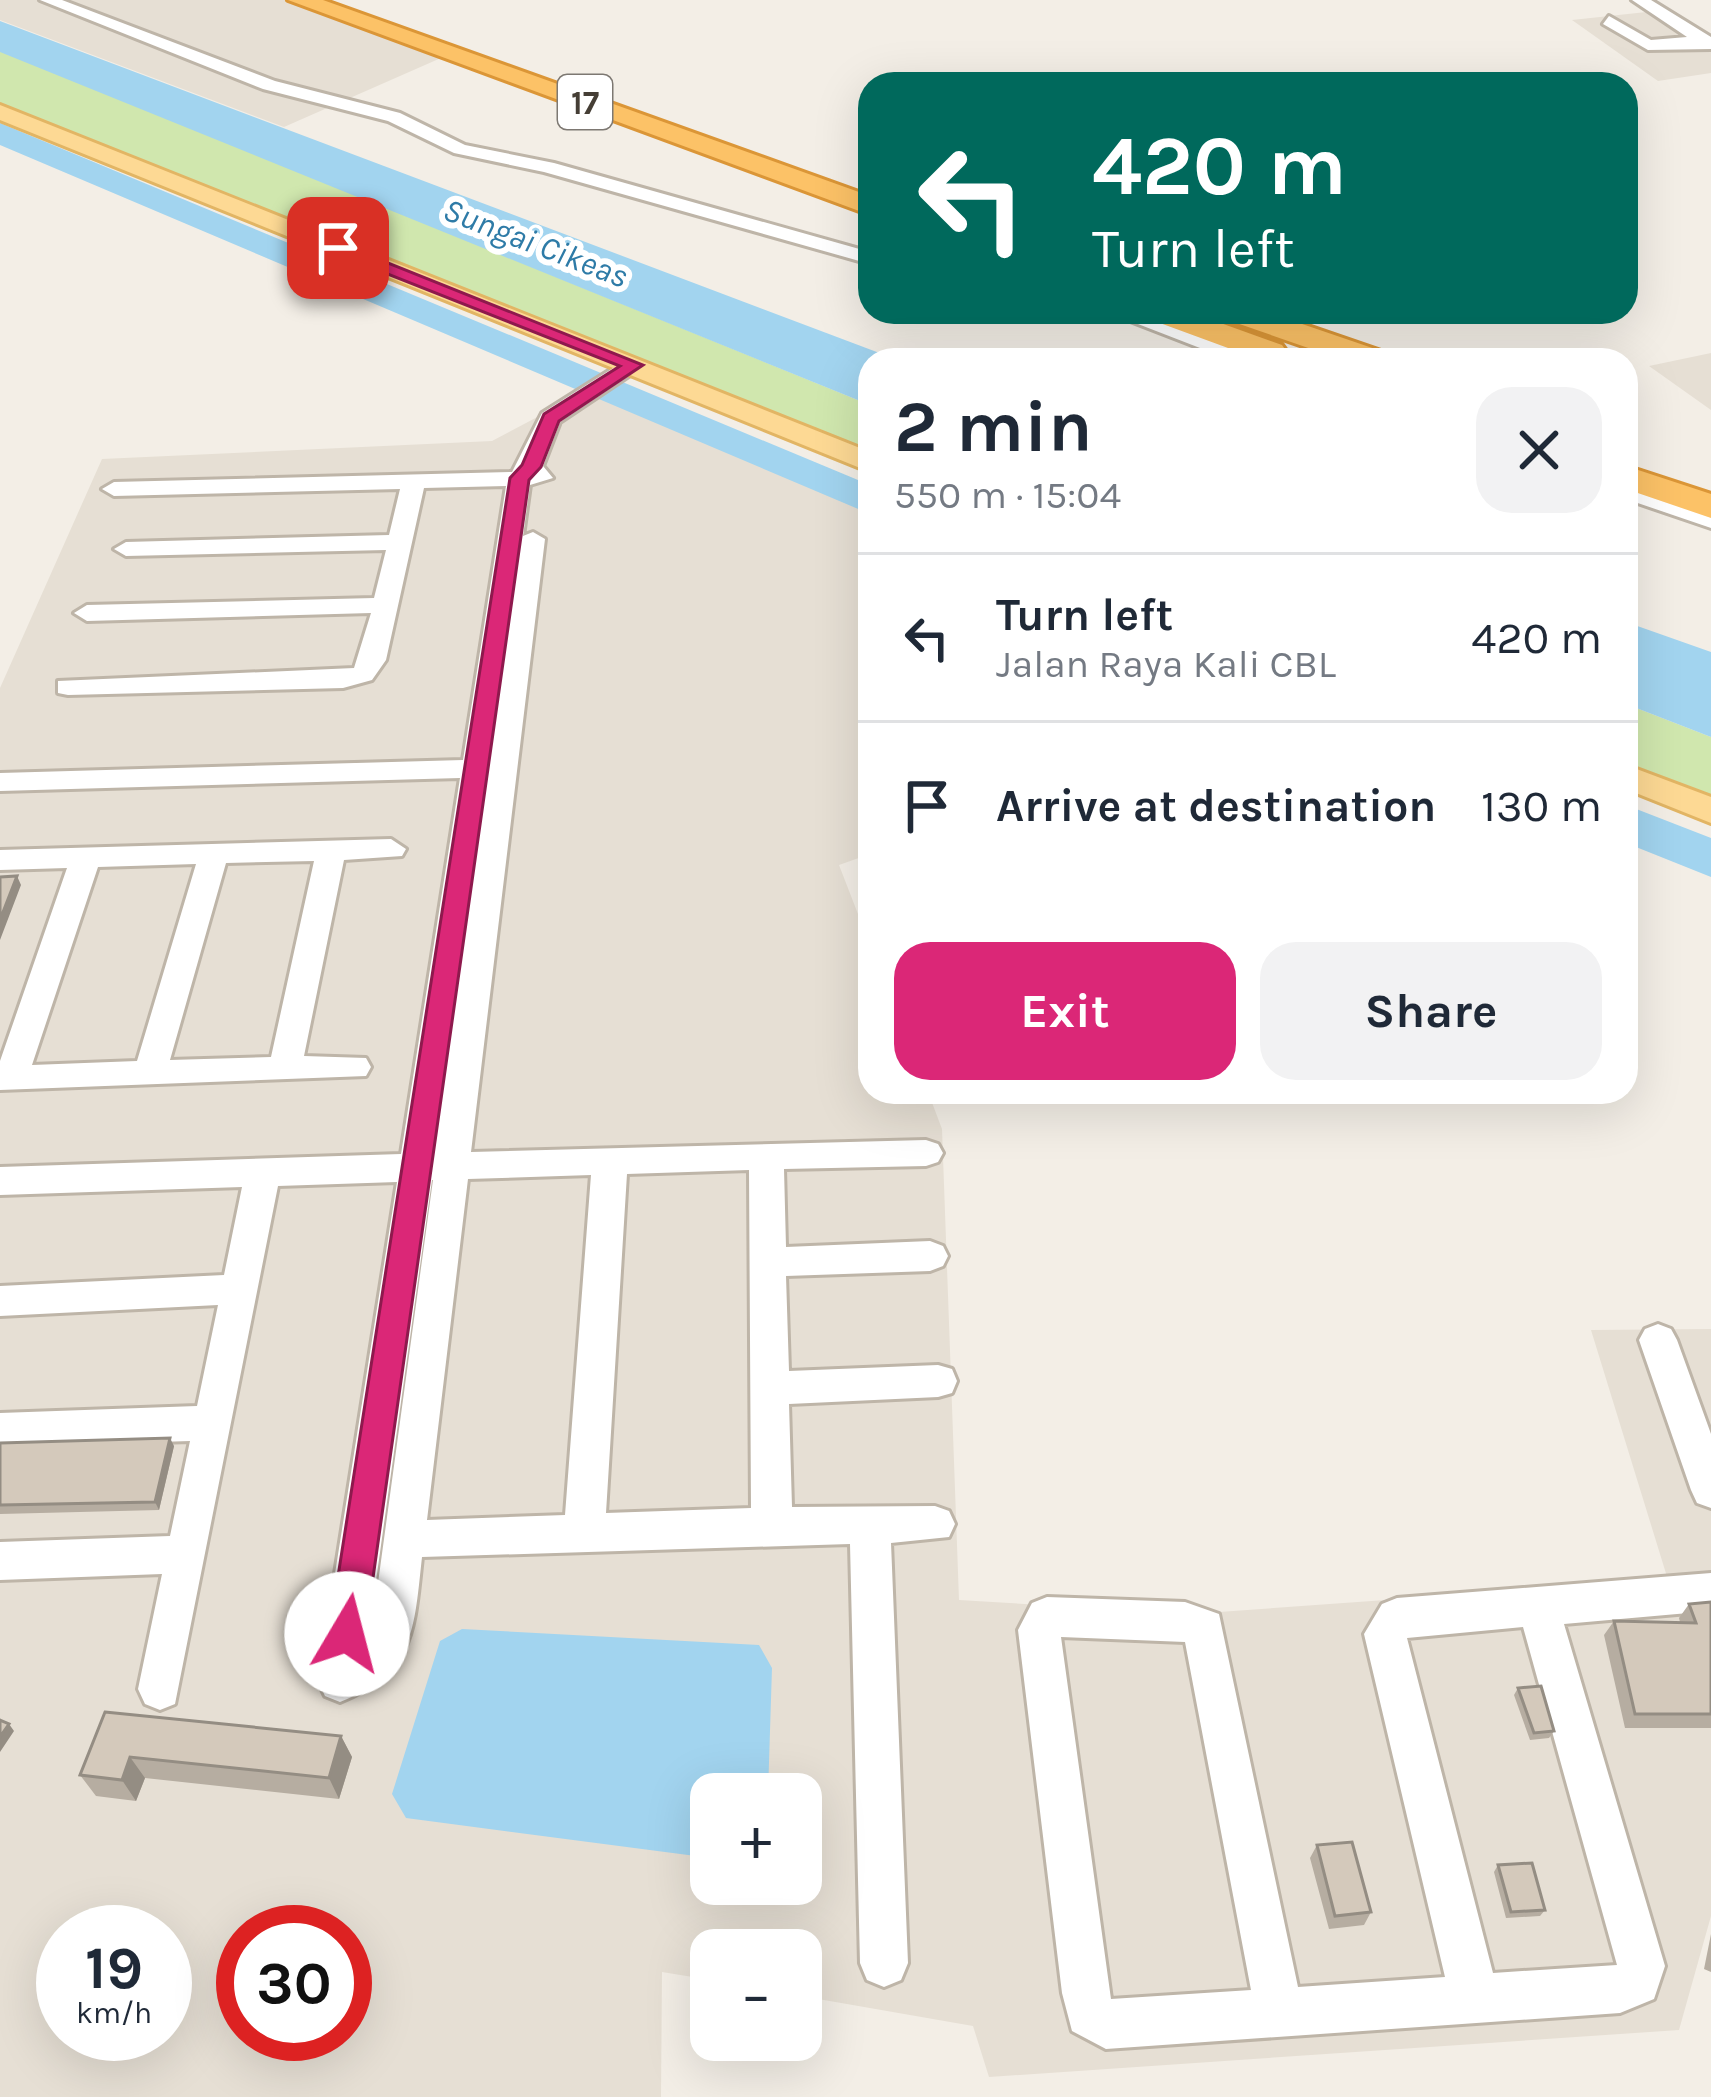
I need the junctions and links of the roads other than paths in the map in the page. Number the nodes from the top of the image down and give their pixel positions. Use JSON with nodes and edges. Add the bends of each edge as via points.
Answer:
{"nodes":[{"id":1,"x":48,"y":0,"type":"edge"},
{"id":2,"x":300,"y":0,"type":"edge"},
{"id":3,"x":360,"y":0,"type":"edge"},
{"id":4,"x":1640,"y":0,"type":"edge"},
{"id":5,"x":1609,"y":20,"type":"dead end"},
{"id":6,"x":1707,"y":42,"type":"edge"},
{"id":7,"x":0,"y":112,"type":"edge"},
{"id":8,"x":858,"y":178,"type":"edge"},
{"id":9,"x":858,"y":202,"type":"edge"},
{"id":10,"x":858,"y":254,"type":"edge"},
{"id":11,"x":1152,"y":324,"type":"edge"},
{"id":12,"x":1193,"y":324,"type":"edge"},
{"id":13,"x":1271,"y":324,"type":"edge"},
{"id":14,"x":1218,"y":348,"type":"edge"},
{"id":15,"x":1260,"y":348,"type":"edge"},
{"id":16,"x":1340,"y":348,"type":"edge"},
{"id":17,"x":634,"y":365,"type":"junction"},
{"id":18,"x":1638,"y":450,"type":"edge"},
{"id":19,"x":858,"y":458,"type":"edge"},
{"id":20,"x":530,"y":474,"type":"junction"},
{"id":21,"x":1711,"y":475,"type":"edge"},
{"id":22,"x":414,"y":479,"type":"junction"},
{"id":23,"x":1638,"y":481,"type":"edge"},
{"id":24,"x":114,"y":489,"type":"dead end"},
{"id":25,"x":1638,"y":495,"type":"edge"},
{"id":26,"x":1711,"y":507,"type":"edge"},
{"id":27,"x":1711,"y":521,"type":"edge"},
{"id":28,"x":400,"y":542,"type":"junction"},
{"id":29,"x":126,"y":549,"type":"dead end"},
{"id":30,"x":386,"y":605,"type":"junction"},
{"id":31,"x":86,"y":613,"type":"dead end"},
{"id":32,"x":68,"y":687,"type":"dead end"},
{"id":33,"x":489,"y":768,"type":"junction"},
{"id":34,"x":1638,"y":781,"type":"edge"},
{"id":35,"x":0,"y":782,"type":"edge"},
{"id":36,"x":1711,"y":811,"type":"edge"},
{"id":37,"x":331,"y":850,"type":"junction"},
{"id":38,"x":391,"y":850,"type":"dead end"},
{"id":39,"x":214,"y":853,"type":"junction"},
{"id":40,"x":86,"y":857,"type":"junction"},
{"id":41,"x":0,"y":860,"type":"edge"},
{"id":42,"x":354,"y":1067,"type":"dead end"},
{"id":43,"x":285,"y":1069,"type":"junction"},
{"id":44,"x":150,"y":1073,"type":"junction"},
{"id":45,"x":6,"y":1078,"type":"edge"},
{"id":46,"x":926,"y":1153,"type":"dead end"},
{"id":47,"x":766,"y":1156,"type":"junction"},
{"id":48,"x":610,"y":1160,"type":"junction"},
{"id":49,"x":435,"y":1164,"type":"junction"},
{"id":50,"x":263,"y":1170,"type":"junction"},
{"id":51,"x":0,"y":1181,"type":"edge"},
{"id":52,"x":930,"y":1256,"type":"dead end"},
{"id":53,"x":768,"y":1262,"type":"junction"},
{"id":54,"x":239,"y":1289,"type":"junction"},
{"id":55,"x":0,"y":1301,"type":"edge"},
{"id":56,"x":1658,"y":1340,"type":"dead end"},
{"id":57,"x":938,"y":1381,"type":"dead end"},
{"id":58,"x":770,"y":1388,"type":"junction"},
{"id":59,"x":1695,"y":1397,"type":"edge"},
{"id":60,"x":211,"y":1423,"type":"junction"},
{"id":61,"x":0,"y":1430,"type":"edge"},
{"id":62,"x":1711,"y":1490,"type":"edge"},
{"id":63,"x":870,"y":1524,"type":"junction"},
{"id":64,"x":935,"y":1524,"type":"dead end"},
{"id":65,"x":772,"y":1526,"type":"junction"},
{"id":66,"x":584,"y":1534,"type":"junction"},
{"id":67,"x":404,"y":1539,"type":"junction"},
{"id":68,"x":184,"y":1554,"type":"junction"},
{"id":69,"x":0,"y":1561,"type":"edge"},
{"id":70,"x":1711,"y":1592,"type":"edge"},
{"id":71,"x":1538,"y":1606,"type":"junction"},
{"id":72,"x":160,"y":1689,"type":"dead end"},
{"id":73,"x":884,"y":1963,"type":"dead end"},
{"id":74,"x":1474,"y":1996,"type":"junction"},
{"id":75,"x":1279,"y":2011,"type":"junction"}],
"edges":[{"from":1,"to":10,"type":"street","via":[[269,86],[382,113],[460,149]]},
{"from":2,"to":9,"type":"highway","number":"17"},
{"from":3,"to":8,"type":"highway","number":"17"},
{"from":4,"to":6,"type":"street"},
{"from":5,"to":6,"type":"street","via":[[1648,45]]},
{"from":7,"to":17,"type":"main road"},
{"from":11,"to":14,"type":"street"},
{"from":12,"to":15,"type":"highway"},
{"from":13,"to":16,"type":"highway"},
{"from":17,"to":19,"type":"main road"},
{"from":17,"to":20,"type":"street","via":[[550,418]]},
{"from":18,"to":21,"type":"highway"},
{"from":20,"to":22,"type":"street"},
{"from":20,"to":33,"type":"street"},
{"from":22,"to":24,"type":"street"},
{"from":22,"to":28,"type":"street"},
{"from":23,"to":26,"type":"highway"},
{"from":25,"to":27,"type":"street"},
{"from":28,"to":29,"type":"street"},
{"from":28,"to":30,"type":"street"},
{"from":30,"to":31,"type":"street"},
{"from":30,"to":32,"type":"street","via":[[373,660],[355,677]]},
{"from":33,"to":35,"type":"street"},
{"from":33,"to":49,"type":"street"},
{"from":34,"to":36,"type":"main road"},
{"from":37,"to":38,"type":"street"},
{"from":37,"to":39,"type":"street"},
{"from":37,"to":43,"type":"street"},
{"from":39,"to":40,"type":"street"},
{"from":39,"to":44,"type":"street"},
{"from":40,"to":41,"type":"street"},
{"from":40,"to":45,"type":"street"},
{"from":42,"to":43,"type":"street"},
{"from":43,"to":44,"type":"street"},
{"from":44,"to":45,"type":"street"},
{"from":46,"to":47,"type":"street"},
{"from":47,"to":48,"type":"street"},
{"from":47,"to":53,"type":"street"},
{"from":48,"to":49,"type":"street"},
{"from":48,"to":66,"type":"street"},
{"from":49,"to":50,"type":"street"},
{"from":49,"to":67,"type":"street"},
{"from":49,"to":67,"type":"street","via":[[340,1681],[371,1664],[392,1633]]},
{"from":50,"to":51,"type":"street"},
{"from":50,"to":54,"type":"street"},
{"from":52,"to":53,"type":"street"},
{"from":53,"to":58,"type":"street"},
{"from":54,"to":55,"type":"street"},
{"from":54,"to":60,"type":"street"},
{"from":56,"to":59,"type":"street"},
{"from":57,"to":58,"type":"street"},
{"from":58,"to":65,"type":"street"},
{"from":59,"to":62,"type":"street"},
{"from":60,"to":61,"type":"street"},
{"from":60,"to":68,"type":"street"},
{"from":63,"to":64,"type":"street"},
{"from":63,"to":65,"type":"street"},
{"from":63,"to":73,"type":"street"},
{"from":65,"to":66,"type":"street"},
{"from":66,"to":67,"type":"street"},
{"from":68,"to":69,"type":"street"},
{"from":68,"to":72,"type":"street"},
{"from":70,"to":71,"type":"street"},
{"from":71,"to":74,"type":"street","via":[[1397,1618],[1385,1634]]},
{"from":71,"to":74,"type":"street","via":[[1641,1966],[1637,1982],[1620,1989]]},
{"from":74,"to":75,"type":"street"},
{"from":75,"to":75,"type":"street","via":[[1106,2024],[1089,2014],[1039,1630],[1047,1617],[1204,1628]]}]}
